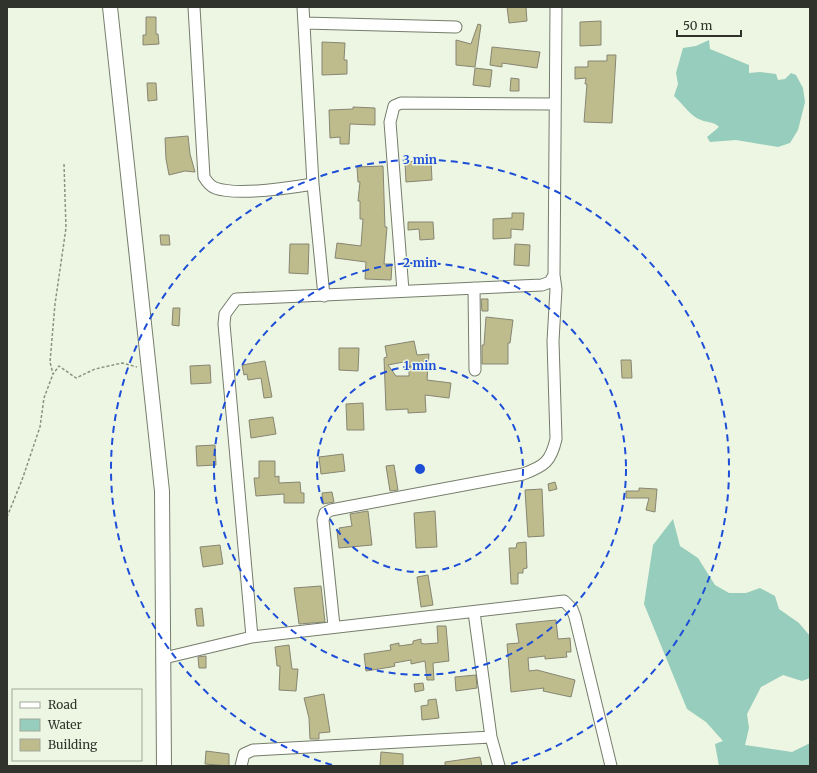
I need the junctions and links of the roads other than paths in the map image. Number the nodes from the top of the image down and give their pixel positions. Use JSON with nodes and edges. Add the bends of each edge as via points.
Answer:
{"nodes":[{"id":1,"x":110,"y":7,"type":"edge"},
{"id":2,"x":194,"y":7,"type":"edge"},
{"id":3,"x":303,"y":7,"type":"edge"},
{"id":4,"x":556,"y":7,"type":"edge"},
{"id":5,"x":304,"y":22,"type":"junction"},
{"id":6,"x":456,"y":27,"type":"dead end"},
{"id":7,"x":555,"y":104,"type":"junction"},
{"id":8,"x":313,"y":184,"type":"junction"},
{"id":9,"x":554,"y":275,"type":"junction"},
{"id":10,"x":474,"y":288,"type":"junction"},
{"id":11,"x":403,"y":291,"type":"junction"},
{"id":12,"x":324,"y":296,"type":"junction"},
{"id":13,"x":475,"y":370,"type":"dead end"},
{"id":14,"x":474,"y":612,"type":"junction"},
{"id":15,"x":334,"y":626,"type":"junction"},
{"id":16,"x":252,"y":637,"type":"junction"},
{"id":17,"x":164,"y":658,"type":"junction"},
{"id":18,"x":491,"y":737,"type":"junction"},
{"id":19,"x":164,"y":766,"type":"edge"},
{"id":20,"x":241,"y":766,"type":"edge"},
{"id":21,"x":499,"y":766,"type":"edge"},
{"id":22,"x":611,"y":766,"type":"edge"}],
"edges":[{"from":1,"to":17,"type":"main road","via":[[162,491]]},
{"from":2,"to":8,"type":"street","via":[[204,177],[208,184],[223,190],[245,191]]},
{"from":3,"to":5,"type":"street"},
{"from":4,"to":7,"type":"street"},
{"from":5,"to":6,"type":"street"},
{"from":5,"to":8,"type":"street"},
{"from":7,"to":9,"type":"street"},
{"from":7,"to":11,"type":"street","via":[[401,103],[394,106],[390,122]]},
{"from":8,"to":12,"type":"street"},
{"from":9,"to":10,"type":"street","via":[[550,282],[542,285]]},
{"from":9,"to":15,"type":"street","via":[[556,438],[553,454],[541,468],[523,474],[402,495],[325,513],[323,520]]},
{"from":10,"to":11,"type":"street"},
{"from":10,"to":13,"type":"street"},
{"from":11,"to":12,"type":"street"},
{"from":12,"to":16,"type":"street","via":[[236,299],[225,314]]},
{"from":14,"to":15,"type":"street"},
{"from":14,"to":18,"type":"street"},
{"from":14,"to":22,"type":"street","via":[[564,602],[572,609]]},
{"from":15,"to":16,"type":"street"},
{"from":16,"to":17,"type":"street"},
{"from":17,"to":19,"type":"main road"},
{"from":18,"to":20,"type":"street","via":[[253,750],[244,754]]},
{"from":18,"to":21,"type":"street"}]}
